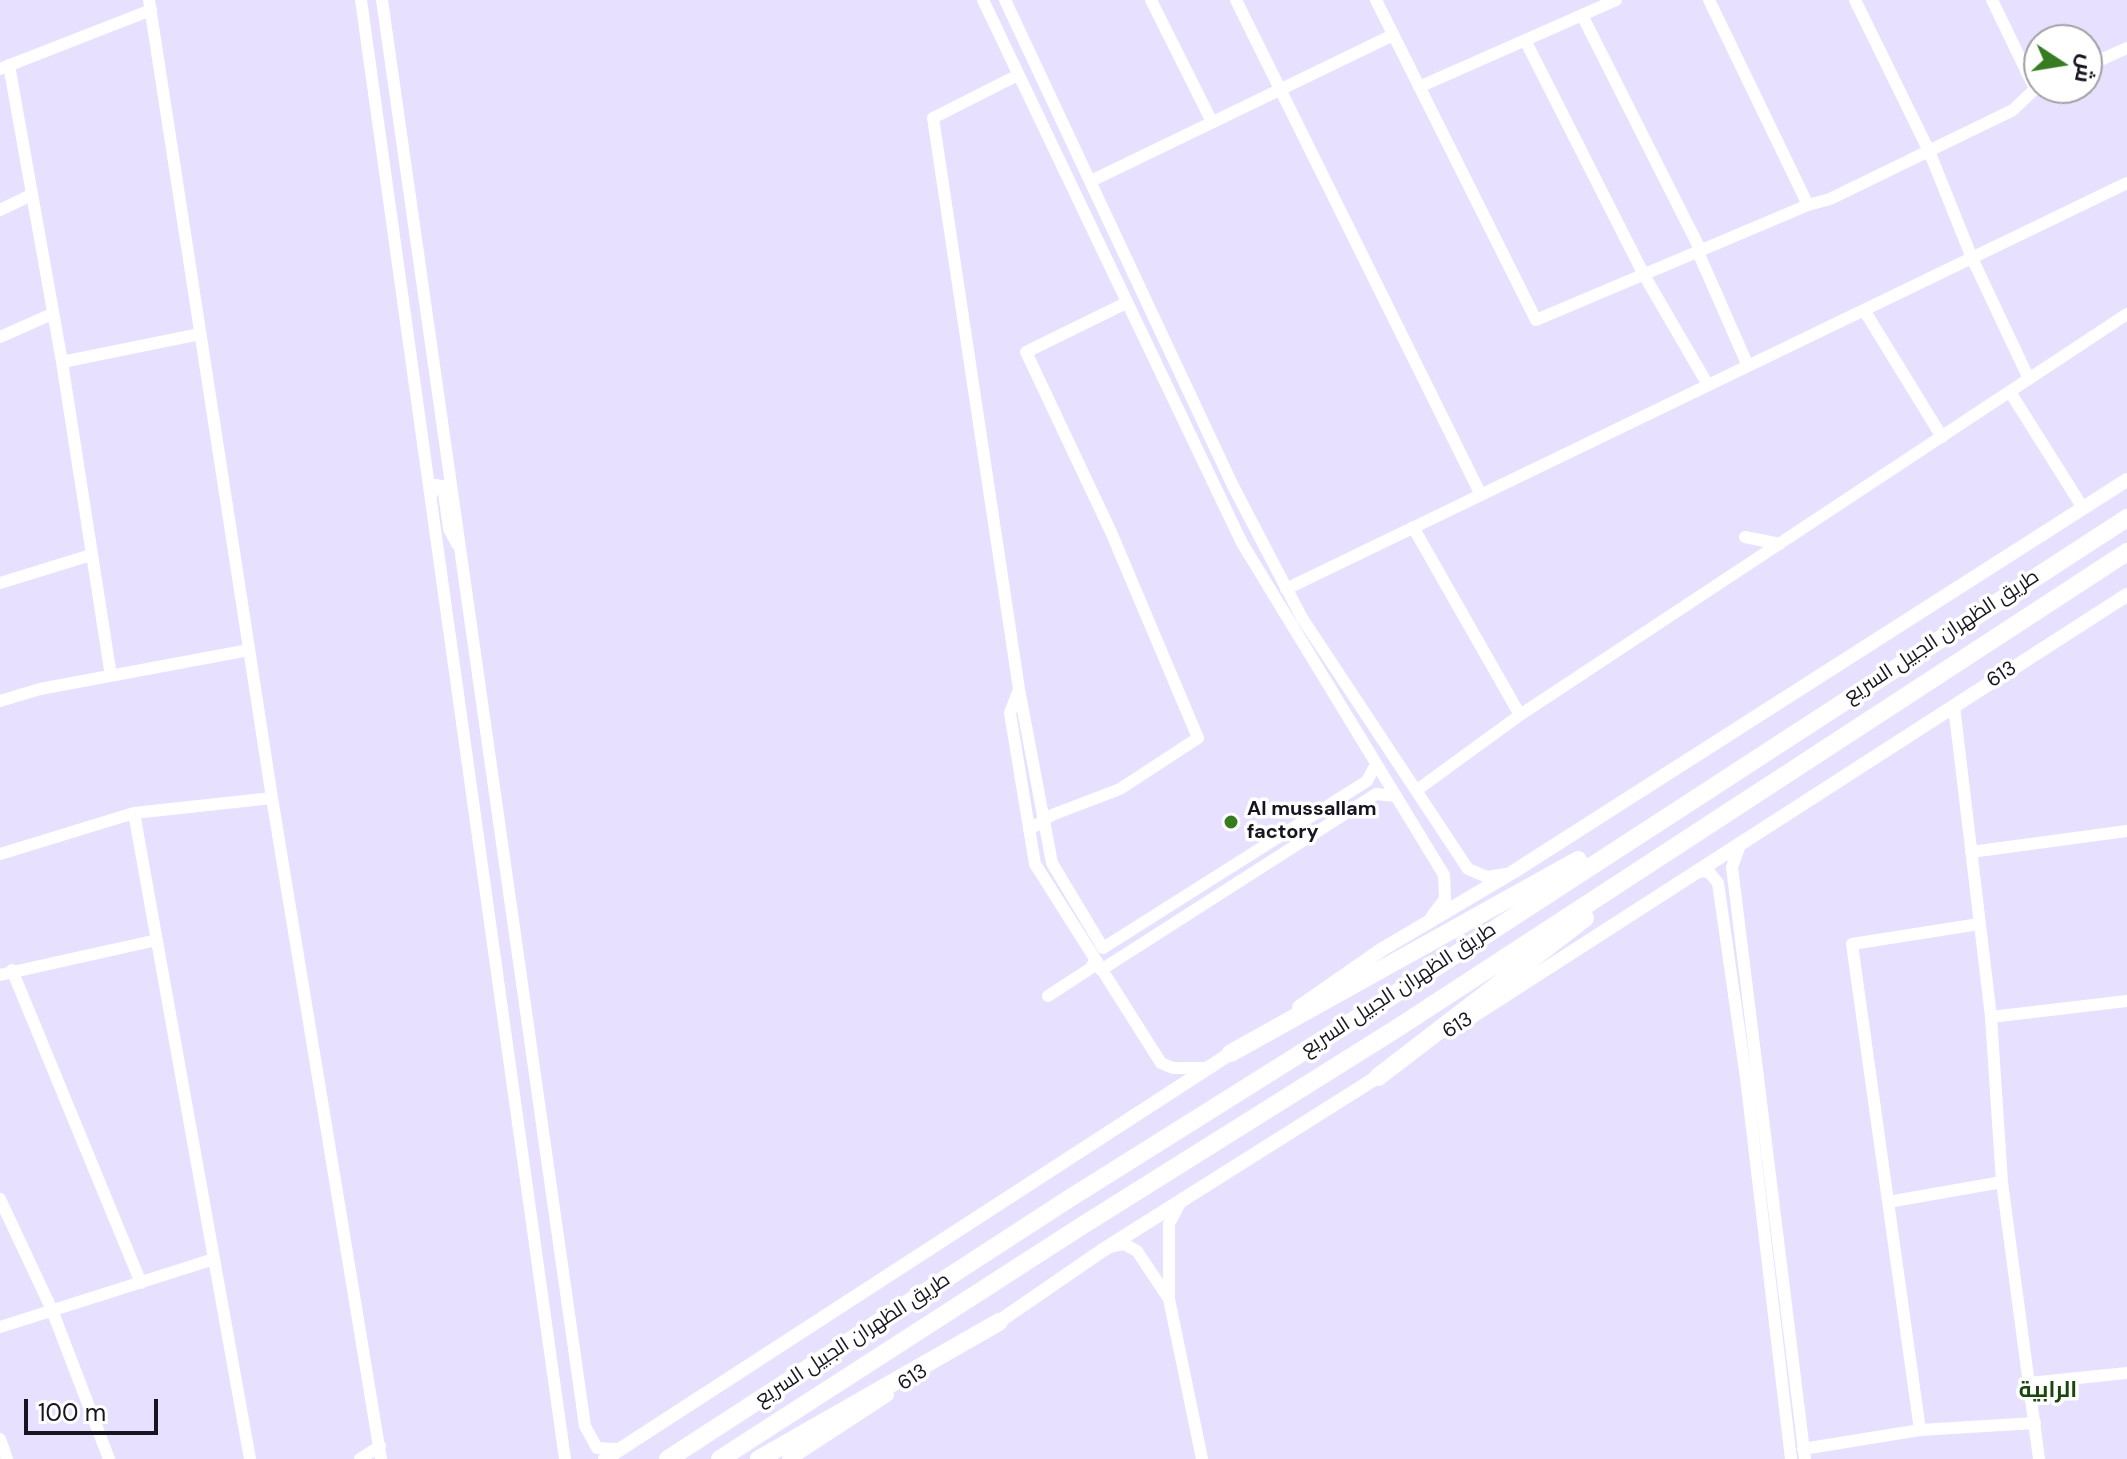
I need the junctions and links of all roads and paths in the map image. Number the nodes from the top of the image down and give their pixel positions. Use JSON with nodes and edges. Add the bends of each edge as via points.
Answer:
{"nodes":[{"id":1,"x":361,"y":0,"type":"edge"},
{"id":2,"x":382,"y":0,"type":"edge"},
{"id":3,"x":983,"y":0,"type":"edge"},
{"id":4,"x":1005,"y":0,"type":"edge"},
{"id":5,"x":1151,"y":0,"type":"edge"},
{"id":6,"x":1236,"y":0,"type":"edge"},
{"id":7,"x":1376,"y":0,"type":"edge"},
{"id":8,"x":1616,"y":0,"type":"edge"},
{"id":9,"x":1709,"y":0,"type":"edge"},
{"id":10,"x":1855,"y":0,"type":"edge"},
{"id":11,"x":1992,"y":0,"type":"edge"},
{"id":12,"x":150,"y":5,"type":"edge"},
{"id":13,"x":1582,"y":15,"type":"junction"},
{"id":14,"x":1393,"y":35,"type":"junction"},
{"id":15,"x":1525,"y":40,"type":"junction"},
{"id":16,"x":2127,"y":48,"type":"edge"},
{"id":17,"x":2103,"y":59,"type":"edge"},
{"id":18,"x":2023,"y":61,"type":"edge"},
{"id":19,"x":5,"y":67,"type":"edge"},
{"id":20,"x":1018,"y":75,"type":"junction"},
{"id":21,"x":1419,"y":87,"type":"junction"},
{"id":22,"x":1280,"y":90,"type":"junction"},
{"id":23,"x":2023,"y":101,"type":"edge"},
{"id":24,"x":1212,"y":122,"type":"junction"},
{"id":25,"x":1929,"y":151,"type":"junction"},
{"id":26,"x":1091,"y":181,"type":"junction"},
{"id":27,"x":2127,"y":183,"type":"edge"},
{"id":28,"x":31,"y":195,"type":"junction"},
{"id":29,"x":1808,"y":205,"type":"junction"},
{"id":30,"x":0,"y":210,"type":"edge"},
{"id":31,"x":1700,"y":252,"type":"junction"},
{"id":32,"x":1972,"y":258,"type":"junction"},
{"id":33,"x":1644,"y":275,"type":"junction"},
{"id":34,"x":1126,"y":303,"type":"junction"},
{"id":35,"x":1864,"y":310,"type":"junction"},
{"id":36,"x":52,"y":314,"type":"junction"},
{"id":37,"x":2127,"y":314,"type":"edge"},
{"id":38,"x":200,"y":334,"type":"junction"},
{"id":39,"x":0,"y":337,"type":"edge"},
{"id":40,"x":62,"y":362,"type":"junction"},
{"id":41,"x":1748,"y":366,"type":"junction"},
{"id":42,"x":2029,"y":379,"type":"junction"},
{"id":43,"x":1708,"y":385,"type":"junction"},
{"id":44,"x":2010,"y":392,"type":"junction"},
{"id":45,"x":1942,"y":437,"type":"junction"},
{"id":46,"x":2127,"y":480,"type":"edge"},
{"id":47,"x":1481,"y":495,"type":"junction"},
{"id":48,"x":431,"y":497,"type":"junction"},
{"id":49,"x":2083,"y":508,"type":"junction"},
{"id":50,"x":2127,"y":518,"type":"edge"},
{"id":51,"x":1413,"y":527,"type":"junction"},
{"id":52,"x":1745,"y":537,"type":"dead end"},
{"id":53,"x":1780,"y":544,"type":"junction"},
{"id":54,"x":2127,"y":552,"type":"edge"},
{"id":55,"x":462,"y":554,"type":"junction"},
{"id":56,"x":91,"y":555,"type":"junction"},
{"id":57,"x":2127,"y":560,"type":"edge"},
{"id":58,"x":0,"y":583,"type":"edge"},
{"id":59,"x":1286,"y":589,"type":"junction"},
{"id":60,"x":2127,"y":595,"type":"edge"},
{"id":61,"x":2053,"y":599,"type":"junction"},
{"id":62,"x":249,"y":650,"type":"junction"},
{"id":63,"x":111,"y":676,"type":"junction"},
{"id":64,"x":458,"y":687,"type":"junction"},
{"id":65,"x":1019,"y":689,"type":"junction"},
{"id":66,"x":0,"y":701,"type":"edge"},
{"id":67,"x":1954,"y":706,"type":"junction"},
{"id":68,"x":1520,"y":715,"type":"junction"},
{"id":69,"x":489,"y":749,"type":"junction"},
{"id":70,"x":1767,"y":749,"type":"junction"},
{"id":71,"x":1375,"y":766,"type":"junction"},
{"id":72,"x":1417,"y":790,"type":"junction"},
{"id":73,"x":1395,"y":796,"type":"junction"},
{"id":74,"x":272,"y":798,"type":"junction"},
{"id":75,"x":134,"y":813,"type":"junction"},
{"id":76,"x":1044,"y":819,"type":"junction"},
{"id":77,"x":1302,"y":822,"type":"junction"},
{"id":78,"x":1709,"y":822,"type":"junction"},
{"id":79,"x":1029,"y":830,"type":"junction"},
{"id":80,"x":2127,"y":831,"type":"edge"},
{"id":81,"x":1744,"y":841,"type":"junction"},
{"id":82,"x":1293,"y":848,"type":"junction"},
{"id":83,"x":1971,"y":852,"type":"junction"},
{"id":84,"x":0,"y":854,"type":"edge"},
{"id":85,"x":1513,"y":872,"type":"junction"},
{"id":86,"x":1693,"y":872,"type":"junction"},
{"id":87,"x":1979,"y":924,"type":"junction"},
{"id":88,"x":1420,"y":927,"type":"junction"},
{"id":89,"x":157,"y":940,"type":"junction"},
{"id":90,"x":1098,"y":958,"type":"junction"},
{"id":91,"x":6,"y":973,"type":"edge"},
{"id":92,"x":1048,"y":996,"type":"dead end"},
{"id":93,"x":2127,"y":1001,"type":"edge"},
{"id":94,"x":1991,"y":1017,"type":"junction"},
{"id":95,"x":1231,"y":1053,"type":"junction"},
{"id":96,"x":1205,"y":1068,"type":"junction"},
{"id":97,"x":1378,"y":1077,"type":"junction"},
{"id":98,"x":2002,"y":1182,"type":"junction"},
{"id":99,"x":1185,"y":1197,"type":"junction"},
{"id":100,"x":0,"y":1199,"type":"edge"},
{"id":101,"x":1888,"y":1202,"type":"junction"},
{"id":102,"x":1103,"y":1250,"type":"junction"},
{"id":103,"x":214,"y":1259,"type":"junction"},
{"id":104,"x":141,"y":1283,"type":"junction"},
{"id":105,"x":1169,"y":1299,"type":"junction"},
{"id":106,"x":52,"y":1310,"type":"junction"},
{"id":107,"x":999,"y":1322,"type":"junction"},
{"id":108,"x":0,"y":1327,"type":"edge"},
{"id":109,"x":2127,"y":1373,"type":"edge"},
{"id":110,"x":2029,"y":1383,"type":"junction"},
{"id":111,"x":2035,"y":1423,"type":"junction"},
{"id":112,"x":585,"y":1426,"type":"junction"},
{"id":113,"x":1920,"y":1430,"type":"junction"},
{"id":114,"x":564,"y":1436,"type":"junction"},
{"id":115,"x":0,"y":1439,"type":"edge"},
{"id":116,"x":623,"y":1447,"type":"junction"},
{"id":117,"x":380,"y":1453,"type":"edge"},
{"id":118,"x":1804,"y":1454,"type":"edge"},
{"id":119,"x":7,"y":1459,"type":"edge"},
{"id":120,"x":109,"y":1459,"type":"edge"},
{"id":121,"x":250,"y":1459,"type":"edge"},
{"id":122,"x":360,"y":1459,"type":"edge"},
{"id":123,"x":565,"y":1459,"type":"edge"},
{"id":124,"x":605,"y":1459,"type":"edge"},
{"id":125,"x":668,"y":1459,"type":"edge"},
{"id":126,"x":720,"y":1459,"type":"edge"},
{"id":127,"x":759,"y":1459,"type":"edge"},
{"id":128,"x":789,"y":1459,"type":"edge"},
{"id":129,"x":1202,"y":1459,"type":"edge"},
{"id":130,"x":1791,"y":1459,"type":"edge"},
{"id":131,"x":2039,"y":1459,"type":"edge"}],
"edges":[{"from":1,"to":48,"type":"street"},
{"from":2,"to":55,"type":"street"},
{"from":3,"to":20,"type":"street"},
{"from":4,"to":26,"type":"street"},
{"from":5,"to":24,"type":"street"},
{"from":6,"to":22,"type":"street"},
{"from":7,"to":14,"type":"street"},
{"from":8,"to":13,"type":"street"},
{"from":9,"to":29,"type":"street"},
{"from":10,"to":25,"type":"street"},
{"from":11,"to":18,"type":"street"},
{"from":12,"to":19,"type":"street"},
{"from":12,"to":38,"type":"street"},
{"from":13,"to":15,"type":"street"},
{"from":13,"to":31,"type":"street"},
{"from":14,"to":21,"type":"street"},
{"from":14,"to":22,"type":"street"},
{"from":15,"to":21,"type":"street"},
{"from":15,"to":33,"type":"street"},
{"from":16,"to":17,"type":"street"},
{"from":19,"to":28,"type":"street"},
{"from":20,"to":34,"type":"street"},
{"from":20,"to":65,"type":"street","via":[[933,118]]},
{"from":21,"to":33,"type":"street","via":[[1536,320]]},
{"from":22,"to":24,"type":"street"},
{"from":22,"to":47,"type":"street"},
{"from":23,"to":25,"type":"street"},
{"from":24,"to":26,"type":"street"},
{"from":25,"to":29,"type":"street"},
{"from":25,"to":32,"type":"street"},
{"from":26,"to":59,"type":"street"},
{"from":27,"to":32,"type":"street"},
{"from":28,"to":30,"type":"street"},
{"from":28,"to":36,"type":"street"},
{"from":29,"to":31,"type":"street"},
{"from":31,"to":33,"type":"street"},
{"from":31,"to":41,"type":"street"},
{"from":32,"to":35,"type":"street"},
{"from":32,"to":42,"type":"street"},
{"from":33,"to":43,"type":"street"},
{"from":34,"to":71,"type":"street","via":[[1242,543]]},
{"from":34,"to":76,"type":"street","via":[[1026,352],[1111,532],[1198,738],[1120,789]]},
{"from":35,"to":41,"type":"street"},
{"from":35,"to":45,"type":"street"},
{"from":36,"to":39,"type":"street"},
{"from":36,"to":40,"type":"street"},
{"from":37,"to":42,"type":"street"},
{"from":38,"to":40,"type":"street"},
{"from":38,"to":62,"type":"street"},
{"from":40,"to":56,"type":"street"},
{"from":41,"to":43,"type":"street"},
{"from":42,"to":44,"type":"street"},
{"from":43,"to":47,"type":"street"},
{"from":44,"to":45,"type":"street"},
{"from":44,"to":49,"type":"street"},
{"from":45,"to":53,"type":"street"},
{"from":46,"to":49,"type":"main road"},
{"from":47,"to":51,"type":"street"},
{"from":48,"to":55,"type":"street","via":[[435,485],[443,486],[449,529]]},
{"from":48,"to":64,"type":"street"},
{"from":49,"to":85,"type":"main road"},
{"from":50,"to":70,"type":"highway","name":"طريق الظهران الجبيل السريع"},
{"from":51,"to":59,"type":"street"},
{"from":51,"to":68,"type":"street"},
{"from":52,"to":53,"type":"street"},
{"from":53,"to":68,"type":"street"},
{"from":54,"to":61,"type":"highway","name":"طريق الظهران الجبيل السريع","number":"613"},
{"from":55,"to":69,"type":"street"},
{"from":56,"to":58,"type":"street"},
{"from":56,"to":63,"type":"street"},
{"from":57,"to":61,"type":"highway"},
{"from":59,"to":72,"type":"street"},
{"from":60,"to":67,"type":"main road","name":"613"},
{"from":61,"to":78,"type":"highway","name":"طريق الظهران الجبيل السريع","number":"613"},
{"from":62,"to":63,"type":"street"},
{"from":62,"to":74,"type":"street"},
{"from":63,"to":66,"type":"street"},
{"from":64,"to":69,"type":"street","via":[[475,757],[485,759]]},
{"from":64,"to":114,"type":"street"},
{"from":65,"to":76,"type":"street"},
{"from":65,"to":79,"type":"street","via":[[1010,713]]},
{"from":67,"to":81,"type":"main road","name":"613"},
{"from":67,"to":83,"type":"street"},
{"from":68,"to":72,"type":"street"},
{"from":69,"to":112,"type":"street"},
{"from":70,"to":95,"type":"highway"},
{"from":70,"to":125,"type":"highway","name":"طريق الظهران الجبيل السريع"},
{"from":71,"to":73,"type":"street"},
{"from":71,"to":77,"type":"street","via":[[1367,781]]},
{"from":72,"to":85,"type":"street","via":[[1468,869],[1487,877]]},
{"from":73,"to":82,"type":"street","via":[[1376,794]]},
{"from":73,"to":88,"type":"street","via":[[1447,888],[1440,909]]},
{"from":74,"to":75,"type":"street"},
{"from":74,"to":117,"type":"street"},
{"from":75,"to":84,"type":"street"},
{"from":75,"to":89,"type":"street"},
{"from":76,"to":79,"type":"street"},
{"from":76,"to":90,"type":"street","via":[[1052,863]]},
{"from":77,"to":82,"type":"street"},
{"from":77,"to":90,"type":"street"},
{"from":78,"to":97,"type":"highway"},
{"from":78,"to":126,"type":"highway","name":"طريق الظهران الجبيل السريع","number":"613","via":[[1399,1027]]},
{"from":79,"to":90,"type":"street","via":[[1035,864]]},
{"from":80,"to":83,"type":"street"},
{"from":81,"to":86,"type":"main road","name":"613"},
{"from":81,"to":118,"type":"street","via":[[1732,867]]},
{"from":82,"to":90,"type":"street"},
{"from":83,"to":87,"type":"street"},
{"from":85,"to":88,"type":"main road"},
{"from":86,"to":97,"type":"main road","name":"613"},
{"from":86,"to":130,"type":"street","via":[[1709,872],[1718,883]]},
{"from":87,"to":94,"type":"street"},
{"from":87,"to":101,"type":"street","via":[[1852,944]]},
{"from":88,"to":95,"type":"main road"},
{"from":89,"to":91,"type":"street"},
{"from":89,"to":103,"type":"street"},
{"from":90,"to":92,"type":"street"},
{"from":90,"to":96,"type":"street","via":[[1161,1063]]},
{"from":91,"to":104,"type":"street"},
{"from":93,"to":94,"type":"street"},
{"from":94,"to":98,"type":"street"},
{"from":95,"to":96,"type":"main road"},
{"from":96,"to":116,"type":"main road"},
{"from":97,"to":99,"type":"main road","name":"613"},
{"from":98,"to":101,"type":"street"},
{"from":98,"to":110,"type":"street"},
{"from":99,"to":102,"type":"main road","name":"613"},
{"from":99,"to":105,"type":"street","via":[[1169,1224]]},
{"from":100,"to":106,"type":"street"},
{"from":101,"to":113,"type":"street"},
{"from":102,"to":105,"type":"street","via":[[1124,1244],[1137,1251]]},
{"from":102,"to":107,"type":"main road","name":"613"},
{"from":103,"to":104,"type":"street"},
{"from":103,"to":121,"type":"street"},
{"from":104,"to":106,"type":"street"},
{"from":105,"to":129,"type":"street"},
{"from":106,"to":108,"type":"street"},
{"from":106,"to":120,"type":"street"},
{"from":107,"to":127,"type":"highway"},
{"from":107,"to":128,"type":"main road","name":"613"},
{"from":109,"to":110,"type":"street"},
{"from":110,"to":111,"type":"street"},
{"from":111,"to":113,"type":"street"},
{"from":111,"to":131,"type":"street"},
{"from":112,"to":114,"type":"street","via":[[579,1445]]},
{"from":112,"to":116,"type":"street","via":[[597,1448]]},
{"from":113,"to":118,"type":"street"},
{"from":114,"to":123,"type":"street"},
{"from":115,"to":119,"type":"street"},
{"from":116,"to":124,"type":"main road"},
{"from":117,"to":122,"type":"street"}]}
